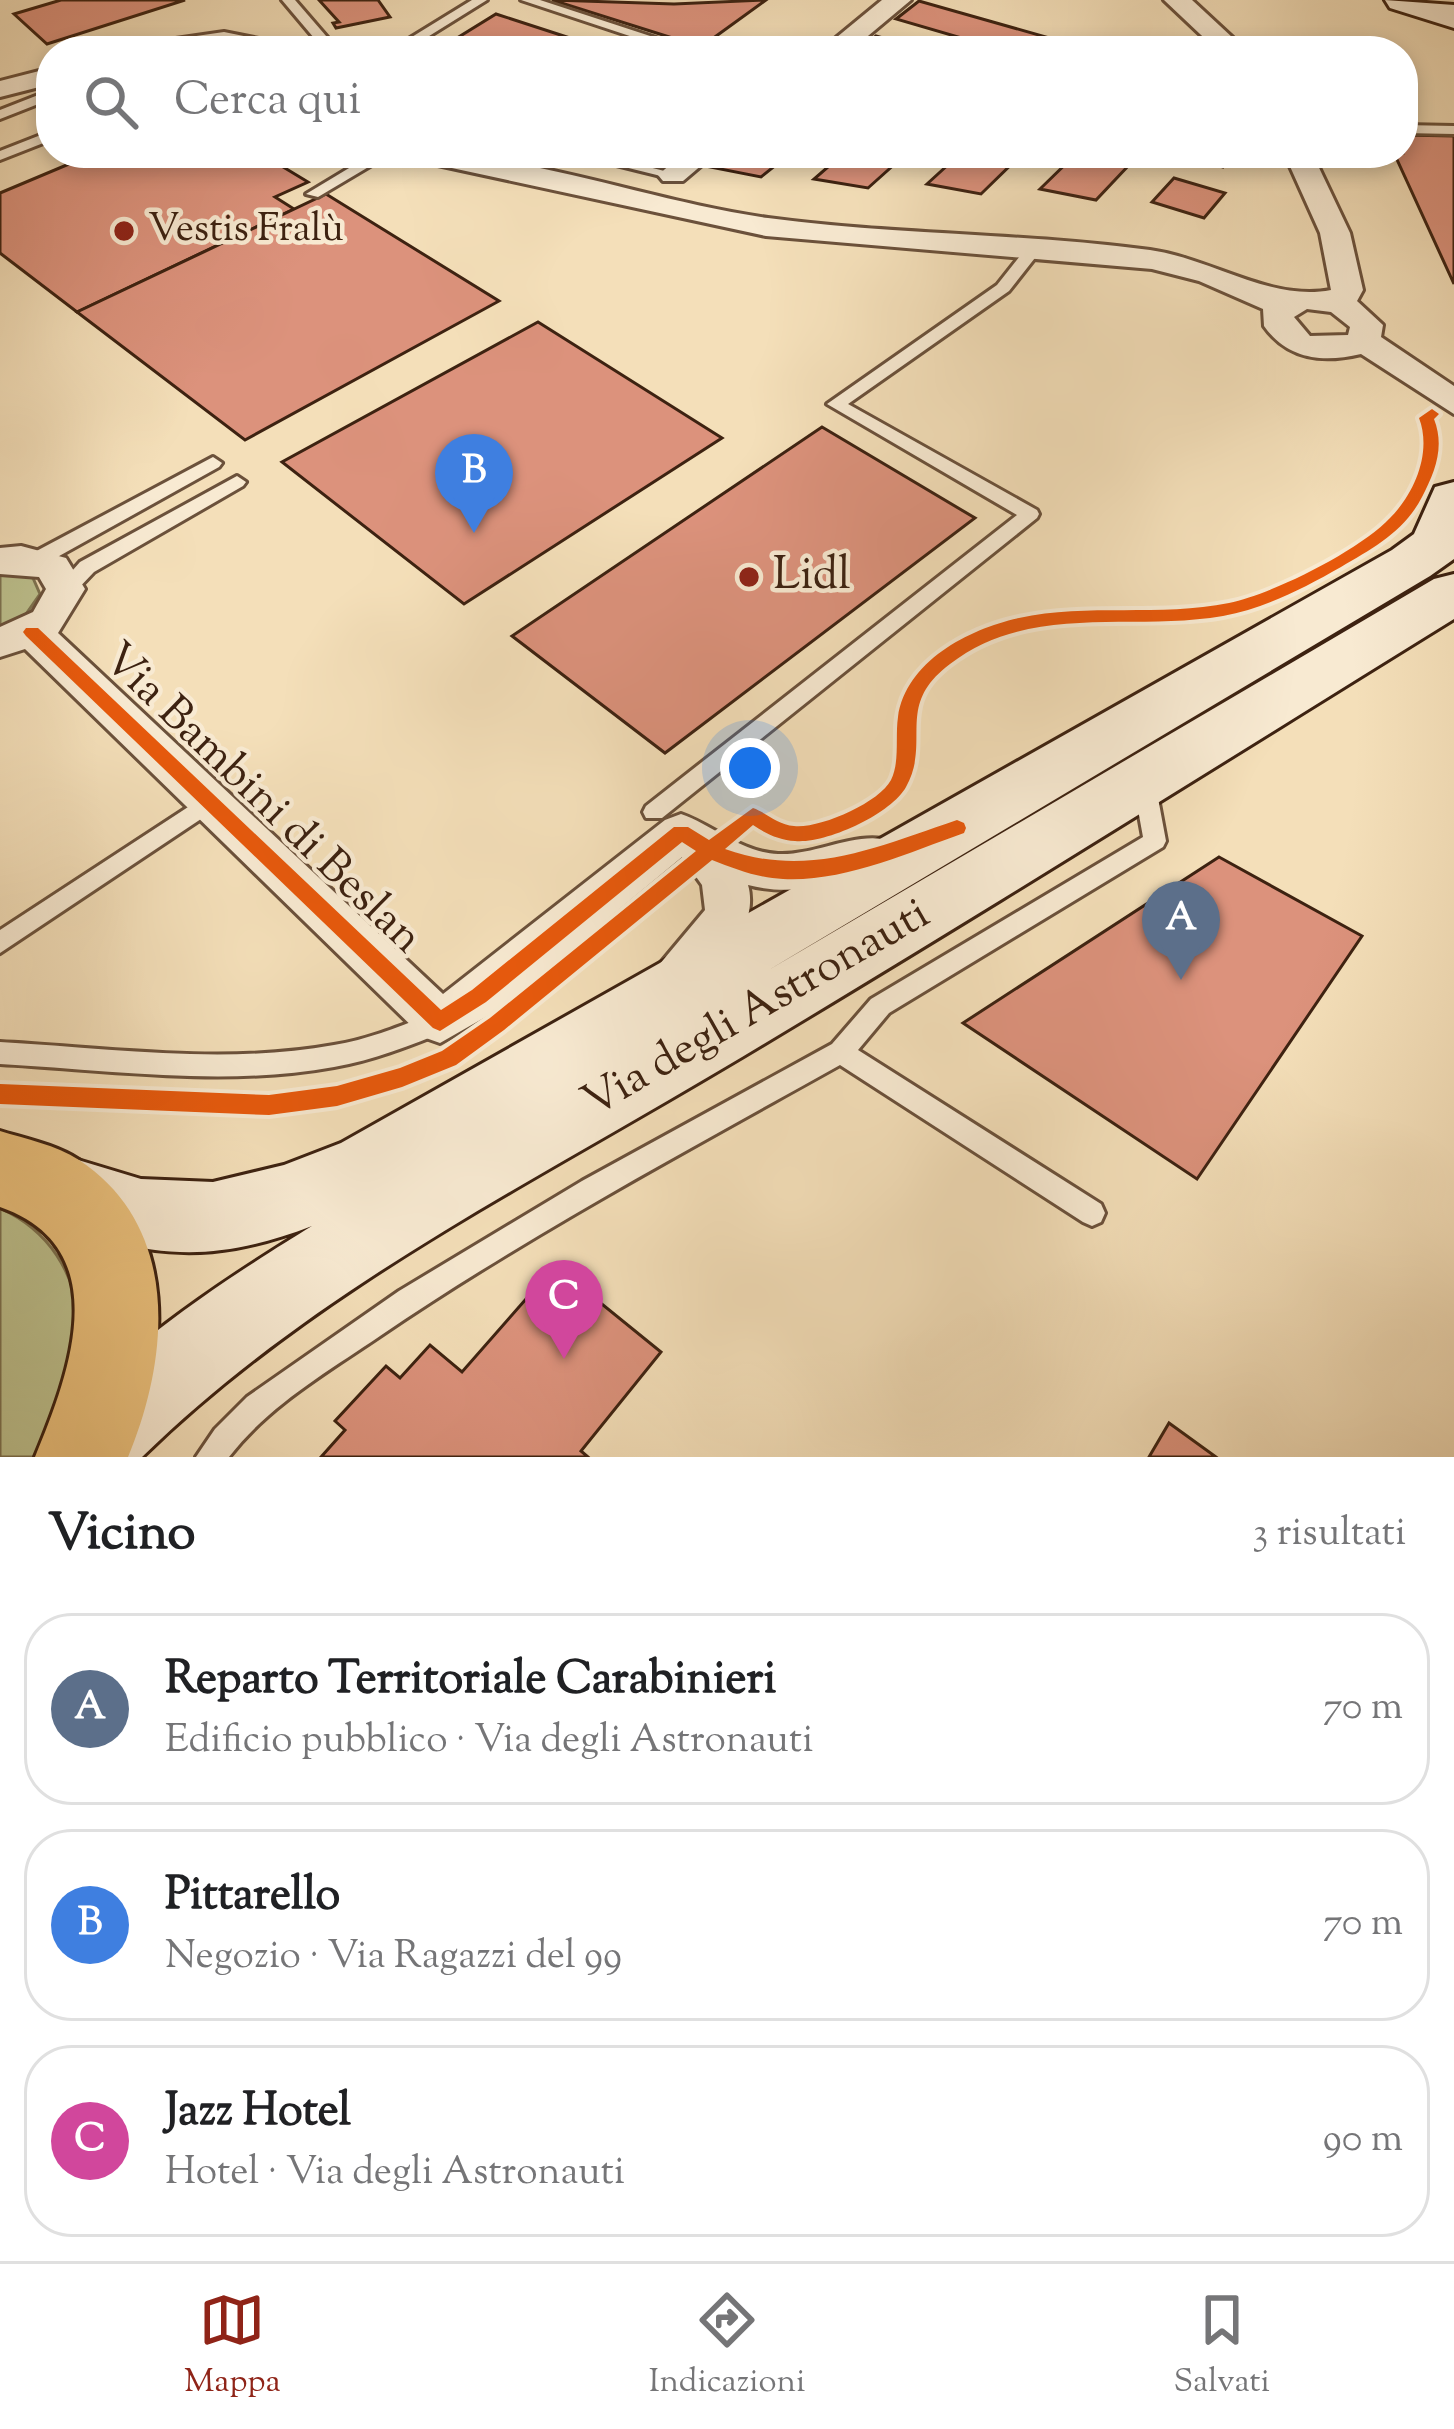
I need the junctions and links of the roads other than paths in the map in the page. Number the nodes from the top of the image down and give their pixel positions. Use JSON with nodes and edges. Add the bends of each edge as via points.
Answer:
{"nodes":[{"id":1,"x":288,"y":0,"type":"edge"},
{"id":2,"x":481,"y":0,"type":"edge"},
{"id":3,"x":527,"y":0,"type":"edge"},
{"id":4,"x":898,"y":0,"type":"edge"},
{"id":5,"x":1177,"y":0,"type":"edge"},
{"id":6,"x":1402,"y":0,"type":"edge"},
{"id":7,"x":1454,"y":17,"type":"edge"},
{"id":8,"x":319,"y":36,"type":"edge"},
{"id":9,"x":421,"y":36,"type":"edge"},
{"id":10,"x":641,"y":36,"type":"edge"},
{"id":11,"x":852,"y":36,"type":"edge"},
{"id":12,"x":1217,"y":36,"type":"edge"},
{"id":13,"x":36,"y":80,"type":"edge"},
{"id":14,"x":0,"y":89,"type":"edge"},
{"id":15,"x":36,"y":100,"type":"edge"},
{"id":16,"x":0,"y":115,"type":"edge"},
{"id":17,"x":1418,"y":129,"type":"edge"},
{"id":18,"x":1454,"y":130,"type":"edge"},
{"id":19,"x":36,"y":141,"type":"edge"},
{"id":20,"x":0,"y":156,"type":"edge"},
{"id":21,"x":359,"y":168,"type":"edge"},
{"id":22,"x":493,"y":168,"type":"edge"},
{"id":23,"x":642,"y":168,"type":"edge"},
{"id":24,"x":682,"y":168,"type":"edge"},
{"id":25,"x":1305,"y":168,"type":"edge"},
{"id":26,"x":673,"y":175,"type":"joint"},
{"id":27,"x":313,"y":194,"type":"dead end"},
{"id":28,"x":1034,"y":250,"type":"junction"},
{"id":29,"x":1340,"y":304,"type":"junction"},
{"id":30,"x":1283,"y":306,"type":"junction"},
{"id":31,"x":1363,"y":341,"type":"junction"},
{"id":32,"x":1451,"y":398,"type":"edge"},
{"id":33,"x":213,"y":463,"type":"dead end"},
{"id":34,"x":237,"y":482,"type":"dead end"},
{"id":35,"x":1454,"y":500,"type":"edge"},
{"id":36,"x":18,"y":561,"type":"edge"},
{"id":37,"x":66,"y":589,"type":"junction"},
{"id":38,"x":1454,"y":593,"type":"edge"},
{"id":39,"x":16,"y":637,"type":"edge"},
{"id":40,"x":208,"y":803,"type":"junction"},
{"id":41,"x":655,"y":812,"type":"dead end"},
{"id":42,"x":958,"y":828,"type":"junction"},
{"id":43,"x":699,"y":845,"type":"junction"},
{"id":44,"x":0,"y":943,"type":"edge"},
{"id":45,"x":861,"y":984,"type":"junction"},
{"id":46,"x":440,"y":1022,"type":"junction"},
{"id":47,"x":595,"y":1039,"type":"junction"},
{"id":48,"x":841,"y":1052,"type":"junction"},
{"id":49,"x":0,"y":1053,"type":"edge"},
{"id":50,"x":25,"y":1178,"type":"edge"},
{"id":51,"x":1092,"y":1213,"type":"dead end"},
{"id":52,"x":82,"y":1457,"type":"edge"},
{"id":53,"x":211,"y":1457,"type":"edge"}],
"edges":[{"from":1,"to":8,"type":"lane"},
{"from":2,"to":9,"type":"lane"},
{"from":3,"to":10,"type":"lane"},
{"from":4,"to":11,"type":"street"},
{"from":5,"to":12,"type":"street"},
{"from":6,"to":7,"type":"main road"},
{"from":13,"to":14,"type":"street"},
{"from":15,"to":16,"type":"lane"},
{"from":17,"to":18,"type":"lane"},
{"from":19,"to":20,"type":"lane"},
{"from":21,"to":27,"type":"lane"},
{"from":22,"to":28,"type":"street","via":[[766,227]]},
{"from":23,"to":26,"type":"lane"},
{"from":24,"to":26,"type":"street"},
{"from":25,"to":29,"type":"street","via":[[1335,233],[1348,290]]},
{"from":28,"to":30,"type":"street","via":[[1179,266]]},
{"from":28,"to":41,"type":"lane","via":[[1003,288],[836,404],[1030,514]]},
{"from":29,"to":30,"type":"street","via":[[1302,299]]},
{"from":29,"to":31,"type":"street","via":[[1361,317]]},
{"from":30,"to":31,"type":"street","via":[[1280,329],[1300,343],[1329,350]]},
{"from":31,"to":32,"type":"street"},
{"from":33,"to":36,"type":"lane"},
{"from":34,"to":37,"type":"lane","via":[[87,567]]},
{"from":35,"to":42,"type":"main road","name":"Via degli Astronauti","via":[[1437,544],[1411,563]]},
{"from":36,"to":37,"type":"street","via":[[62,576]]},
{"from":37,"to":39,"type":"street","via":[[57,612]]},
{"from":38,"to":45,"type":"main road","name":"Via degli Astronauti","via":[[1143,778]]},
{"from":39,"to":40,"type":"street","name":"Via Bambini di Beslan"},
{"from":40,"to":44,"type":"lane"},
{"from":40,"to":46,"type":"street","name":"Via Bambini di Beslan"},
{"from":42,"to":43,"type":"street","via":[[811,874],[749,868]]},
{"from":42,"to":47,"type":"main road","name":"Via degli Astronauti"},
{"from":43,"to":46,"type":"street","via":[[680,832]]},
{"from":43,"to":47,"type":"street","via":[[727,884],[724,928]]},
{"from":45,"to":48,"type":"lane"},
{"from":45,"to":52,"type":"main road","name":"Via degli Astronauti","via":[[312,1270],[191,1352]]},
{"from":46,"to":49,"type":"lane","via":[[365,1054],[290,1065]]},
{"from":47,"to":50,"type":"main road","name":"Via degli Astronauti","via":[[403,1150],[205,1222],[115,1213]]},
{"from":48,"to":51,"type":"lane"},
{"from":48,"to":53,"type":"lane","via":[[407,1300],[269,1397]]},
{"from":50,"to":52,"type":"main road","via":[[94,1227],[119,1286],[119,1358],[106,1410]]}]}
